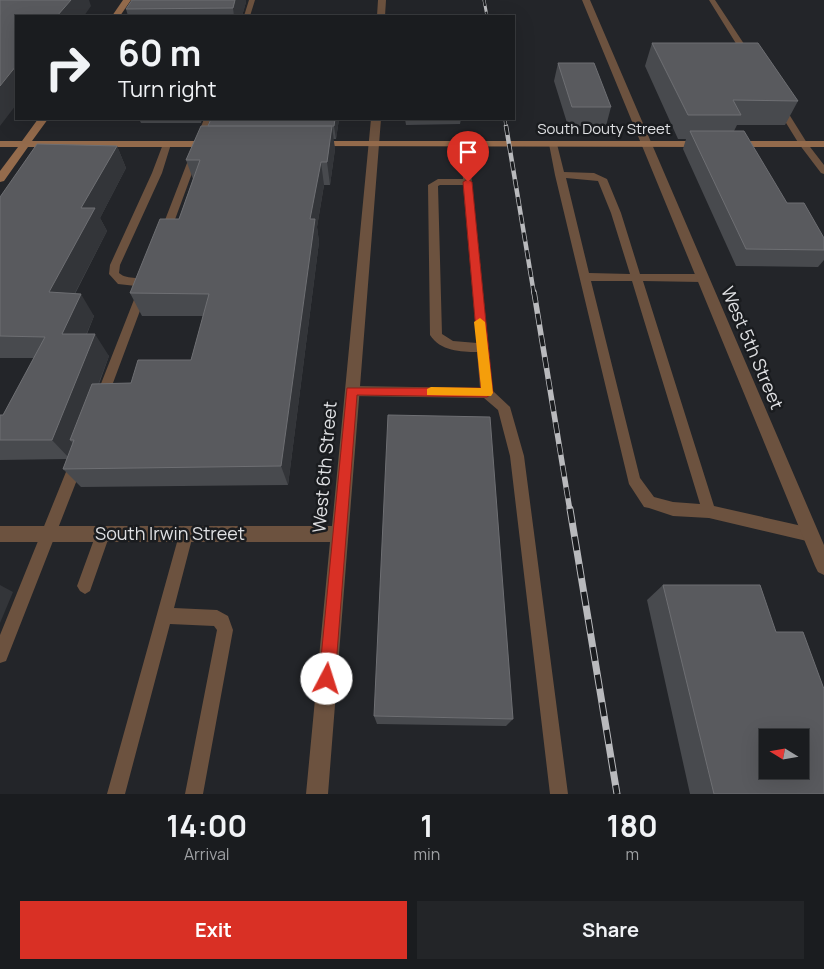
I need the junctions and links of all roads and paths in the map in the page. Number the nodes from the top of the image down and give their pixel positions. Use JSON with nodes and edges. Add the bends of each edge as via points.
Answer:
{"nodes":[{"id":1,"x":127,"y":0,"type":"edge"},
{"id":2,"x":252,"y":0,"type":"edge"},
{"id":3,"x":382,"y":0,"type":"edge"},
{"id":4,"x":586,"y":0,"type":"edge"},
{"id":5,"x":712,"y":0,"type":"edge"},
{"id":6,"x":117,"y":15,"type":"edge"},
{"id":7,"x":247,"y":15,"type":"edge"},
{"id":8,"x":381,"y":15,"type":"edge"},
{"id":9,"x":753,"y":64,"type":"edge"},
{"id":10,"x":773,"y":96,"type":"edge"},
{"id":11,"x":42,"y":120,"type":"edge"},
{"id":12,"x":208,"y":120,"type":"edge"},
{"id":13,"x":376,"y":120,"type":"edge"},
{"id":14,"x":374,"y":143,"type":"junction"},
{"id":15,"x":0,"y":144,"type":"edge"},
{"id":16,"x":25,"y":144,"type":"junction"},
{"id":17,"x":167,"y":144,"type":"junction"},
{"id":18,"x":228,"y":144,"type":"edge"},
{"id":19,"x":306,"y":144,"type":"edge"},
{"id":20,"x":464,"y":144,"type":"junction"},
{"id":21,"x":553,"y":144,"type":"junction"},
{"id":22,"x":646,"y":144,"type":"junction"},
{"id":23,"x":804,"y":144,"type":"junction"},
{"id":24,"x":824,"y":144,"type":"edge"},
{"id":25,"x":199,"y":145,"type":"junction"},
{"id":26,"x":824,"y":171,"type":"edge"},
{"id":27,"x":560,"y":175,"type":"junction"},
{"id":28,"x":0,"y":179,"type":"edge"},
{"id":29,"x":468,"y":182,"type":"junction"},
{"id":30,"x":160,"y":246,"type":"edge"},
{"id":31,"x":584,"y":277,"type":"junction"},
{"id":32,"x":635,"y":277,"type":"junction"},
{"id":33,"x":701,"y":278,"type":"junction"},
{"id":34,"x":482,"y":348,"type":"junction"},
{"id":35,"x":351,"y":391,"type":"junction"},
{"id":36,"x":487,"y":393,"type":"junction"},
{"id":37,"x":97,"y":410,"type":"edge"},
{"id":38,"x":83,"y":447,"type":"edge"},
{"id":39,"x":710,"y":511,"type":"junction"},
{"id":40,"x":0,"y":534,"type":"edge"},
{"id":41,"x":50,"y":534,"type":"junction"},
{"id":42,"x":102,"y":534,"type":"junction"},
{"id":43,"x":339,"y":534,"type":"junction"},
{"id":44,"x":186,"y":535,"type":"junction"},
{"id":45,"x":818,"y":535,"type":"edge"},
{"id":46,"x":824,"y":566,"type":"edge"},
{"id":47,"x":85,"y":586,"type":"dead end"},
{"id":48,"x":164,"y":616,"type":"junction"},
{"id":49,"x":0,"y":655,"type":"edge"},
{"id":50,"x":116,"y":794,"type":"edge"},
{"id":51,"x":194,"y":794,"type":"edge"},
{"id":52,"x":317,"y":794,"type":"edge"},
{"id":53,"x":559,"y":794,"type":"edge"}],
"edges":[{"from":1,"to":6,"type":"street"},
{"from":2,"to":7,"type":"lane"},
{"from":3,"to":8,"type":"street"},
{"from":4,"to":22,"type":"street","name":"West 5th Street"},
{"from":5,"to":9,"type":"lane"},
{"from":10,"to":23,"type":"lane"},
{"from":11,"to":16,"type":"street"},
{"from":12,"to":25,"type":"lane"},
{"from":13,"to":14,"type":"street","name":"West 6th Street"},
{"from":14,"to":19,"type":"street","name":"South Douty Street"},
{"from":14,"to":20,"type":"street","name":"South Douty Street"},
{"from":14,"to":35,"type":"street","name":"West 6th Street"},
{"from":15,"to":16,"type":"street"},
{"from":16,"to":17,"type":"street"},
{"from":16,"to":28,"type":"street"},
{"from":17,"to":25,"type":"street"},
{"from":17,"to":37,"type":"lane","via":[[115,265],[114,274],[122,280],[147,278]]},
{"from":18,"to":25,"type":"street"},
{"from":20,"to":21,"type":"street","name":"South Douty Street"},
{"from":20,"to":29,"type":"lane"},
{"from":21,"to":22,"type":"street","name":"South Douty Street"},
{"from":21,"to":27,"type":"lane"},
{"from":22,"to":23,"type":"street","name":"South Douty Street"},
{"from":22,"to":33,"type":"street","name":"West 5th Street"},
{"from":23,"to":24,"type":"street","name":"South Douty Street"},
{"from":23,"to":26,"type":"lane"},
{"from":25,"to":30,"type":"lane"},
{"from":27,"to":31,"type":"lane"},
{"from":27,"to":32,"type":"lane","via":[[602,179]]},
{"from":29,"to":34,"type":"lane"},
{"from":29,"to":34,"type":"lane","via":[[438,182],[434,185],[436,335],[443,343]]},
{"from":31,"to":32,"type":"lane"},
{"from":31,"to":39,"type":"lane","via":[[634,480],[649,502],[673,509]]},
{"from":32,"to":33,"type":"lane"},
{"from":32,"to":39,"type":"lane"},
{"from":33,"to":45,"type":"street","name":"West 5th Street"},
{"from":34,"to":36,"type":"lane"},
{"from":35,"to":36,"type":"lane"},
{"from":35,"to":43,"type":"street","name":"West 6th Street"},
{"from":36,"to":53,"type":"lane","via":[[504,407],[517,456]]},
{"from":38,"to":41,"type":"lane"},
{"from":39,"to":45,"type":"lane"},
{"from":40,"to":41,"type":"street","name":"South Irwin Street"},
{"from":41,"to":42,"type":"street","name":"South Irwin Street"},
{"from":41,"to":49,"type":"lane"},
{"from":42,"to":44,"type":"street","name":"South Irwin Street"},
{"from":42,"to":47,"type":"lane"},
{"from":43,"to":44,"type":"street","name":"South Irwin Street"},
{"from":43,"to":52,"type":"street","name":"West 6th Street"},
{"from":44,"to":48,"type":"lane"},
{"from":45,"to":46,"type":"street","name":"West 5th Street"},
{"from":48,"to":50,"type":"lane"},
{"from":48,"to":51,"type":"lane","via":[[217,618],[225,630]]}]}
